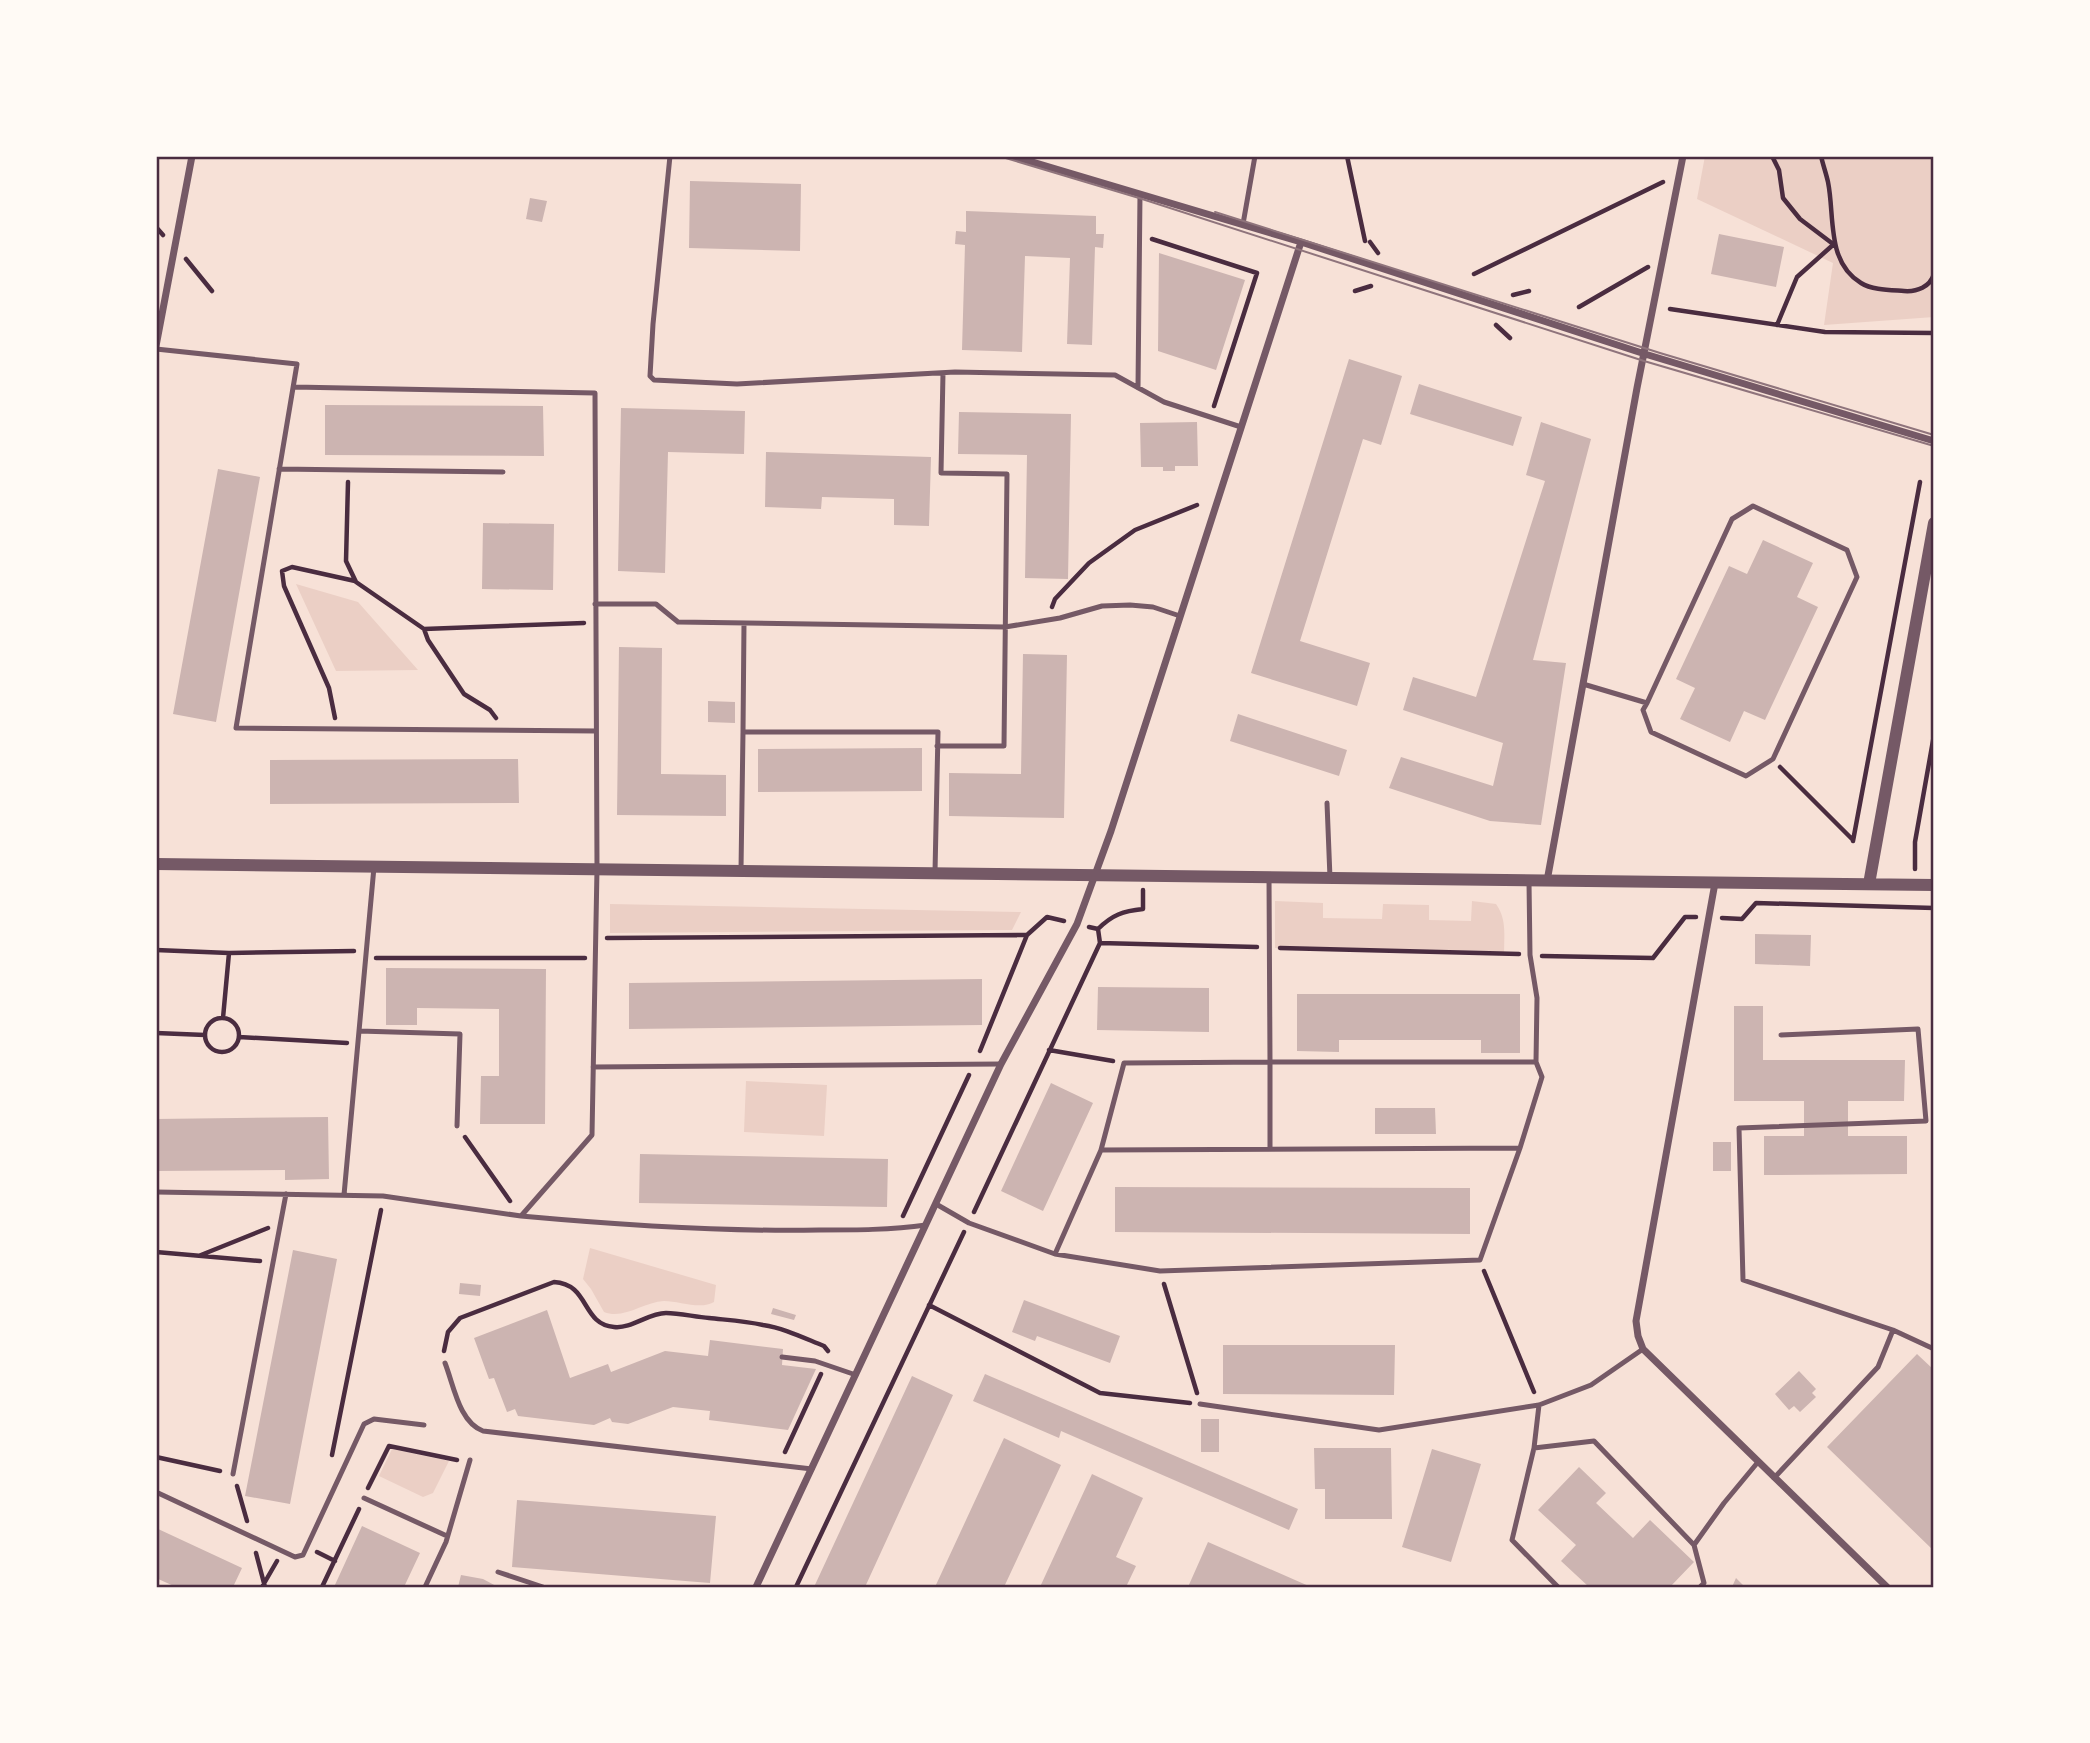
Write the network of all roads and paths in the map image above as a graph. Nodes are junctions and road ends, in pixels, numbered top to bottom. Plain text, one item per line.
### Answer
1 (192, 156) edge
2 (670, 156) edge
3 (1012, 156) edge
4 (1039, 156) edge
5 (1255, 156) edge
6 (1347, 156) edge
7 (1683, 156) edge
8 (1772, 156) edge
9 (1821, 156) edge
10 (1042, 165) junction
11 (1663, 181) dead end
12 (1140, 194) junction
13 (1243, 225) junction
14 (1139, 235) junction
15 (1365, 241) dead end
16 (1301, 242) junction
17 (1834, 244) junction
18 (1648, 267) dead end
19 (1474, 274) dead end
20 (1934, 274) edge
21 (1371, 286) dead end
22 (1355, 291) dead end
23 (1529, 291) dead end
24 (1506, 296) dead end
25 (1579, 307) dead end
26 (1670, 309) dead end
27 (1777, 325) junction
28 (1496, 326) dead end
29 (1934, 333) edge
30 (1510, 338) dead end
31 (156, 343) edge
32 (1645, 354) junction
33 (943, 373) junction
34 (294, 387) junction
35 (1138, 388) junction
36 (1210, 417) junction
37 (1241, 427) junction
38 (1934, 441) edge
39 (279, 469) junction
40 (348, 470) junction
41 (503, 472) dead end
42 (1920, 482) dead end
43 (1197, 505) dead end
44 (1934, 523) edge
45 (356, 582) junction
46 (596, 604) junction
47 (1180, 616) junction
48 (1046, 621) junction
49 (596, 622) junction
50 (744, 623) junction
51 (1005, 626) junction
52 (424, 629) junction
53 (1582, 684) junction
54 (1647, 703) junction
55 (337, 729) junction
56 (505, 730) junction
57 (596, 731) junction
58 (743, 732) junction
59 (1934, 735) edge
60 (937, 746) junction
61 (1773, 759) junction
62 (1327, 803) dead end
63 (156, 864) edge
64 (374, 867) junction
65 (597, 869) junction
66 (741, 873) junction
67 (935, 875) junction
68 (1094, 877) junction
69 (1143, 877) junction
70 (1269, 877) junction
71 (1330, 878) junction
72 (1547, 881) junction
73 (1530, 882) junction
74 (1715, 883) junction
75 (1869, 884) junction
76 (1914, 885) junction
77 (1934, 886) edge
78 (1914, 907) dead end
79 (1098, 929) dead end
80 (1027, 936) dead end
81 (1100, 943) dead end
82 (156, 950) edge
83 (229, 953) junction
84 (365, 954) junction
85 (596, 958) junction
86 (223, 1018) junction
87 (359, 1031) junction
88 (156, 1032) edge
89 (205, 1035) junction
90 (1781, 1035) dead end
91 (239, 1037) junction
92 (358, 1043) junction
93 (1049, 1050) junction
94 (1270, 1062) junction
95 (1536, 1062) junction
96 (1124, 1063) junction
97 (974, 1064) junction
98 (1001, 1064) junction
99 (593, 1067) junction
100 (457, 1126) joint
101 (1520, 1148) junction
102 (1270, 1149) junction
103 (1101, 1150) junction
104 (156, 1192) edge
105 (286, 1194) junction
106 (344, 1195) junction
107 (383, 1196) junction
108 (936, 1203) junction
109 (521, 1216) junction
110 (281, 1223) junction
111 (969, 1223) junction
112 (926, 1225) junction
113 (897, 1229) junction
114 (156, 1252) edge
115 (1055, 1254) junction
116 (200, 1255) junction
117 (1480, 1260) junction
118 (273, 1262) junction
119 (1160, 1271) junction
120 (929, 1305) junction
121 (1893, 1330) junction
122 (1643, 1349) junction
123 (1934, 1349) edge
124 (782, 1357) dead end
125 (445, 1363) joint
126 (825, 1364) junction
127 (856, 1375) junction
128 (1200, 1405) junction
129 (1539, 1405) junction
130 (424, 1425) dead end
131 (1534, 1448) junction
132 (156, 1457) edge
133 (470, 1460) dead end
134 (1758, 1462) junction
135 (331, 1464) dead end
136 (779, 1465) junction
137 (812, 1469) junction
138 (233, 1474) joint
139 (1774, 1478) junction
140 (156, 1492) edge
141 (364, 1498) dead end
142 (447, 1536) junction
143 (1694, 1545) junction
144 (283, 1551) junction
145 (498, 1572) dead end
146 (262, 1587) edge
147 (425, 1587) edge
148 (543, 1587) edge
149 (757, 1587) edge
150 (796, 1587) edge
151 (1558, 1587) edge
152 (1700, 1587) edge
153 (1887, 1587) edge

1 - 31 street
2 - 33 lane
3 - 10 street
4 - 10 lane
5 - 13 lane
6 - 15 path
7 - 32 street
8 - 17 path
9 - 17 path
10 - 12 street
11 - 19 path
12 - 13 street
12 - 14 lane
13 - 16 street
14 - 35 lane
14 - 36 path
16 - 32 street
16 - 37 street
17 - 20 path
17 - 27 path
18 - 25 path
21 - 22 path
23 - 24 path
26 - 27 path
27 - 29 path
28 - 30 path
31 - 34 lane
32 - 38 street
32 - 53 street
33 - 35 lane
33 - 51 lane
34 - 39 lane
34 - 46 lane
35 - 36 lane
36 - 37 lane
37 - 47 street
39 - 40 lane
39 - 55 lane
40 - 41 lane
40 - 45 path
42 - 61 path
43 - 48 path
44 - 75 street
45 - 52 path
45 - 55 path
46 - 49 lane
46 - 50 lane
47 - 48 lane
47 - 68 street
48 - 51 lane
49 - 52 path
49 - 57 lane
50 - 51 lane
50 - 58 lane
51 - 60 lane
52 - 56 path
53 - 54 lane
53 - 72 street
54 - 61 lane
54 - 61 lane
55 - 56 lane
56 - 57 lane
57 - 65 lane
58 - 60 lane
58 - 66 lane
59 - 76 path
60 - 67 lane
62 - 71 lane
63 - 64 street
64 - 65 street
64 - 84 lane
65 - 66 street
65 - 85 lane
66 - 67 street
67 - 68 street
68 - 69 street
68 - 98 street
69 - 70 street
69 - 79 path
70 - 71 street
70 - 94 lane
71 - 73 street
72 - 73 street
72 - 74 street
73 - 95 lane
74 - 75 street
74 - 122 street
75 - 76 street
76 - 77 street
76 - 78 path
80 - 97 path
81 - 93 path
82 - 83 path
83 - 84 path
83 - 86 path
84 - 85 path
84 - 87 lane
85 - 99 lane
86 - 89 path
86 - 91 path
87 - 92 lane
87 - 100 lane
88 - 89 path
89 - 91 path
90 - 121 lane
91 - 92 path
92 - 106 lane
93 - 96 path
93 - 111 path
94 - 95 lane
94 - 96 lane
94 - 102 lane
95 - 101 lane
96 - 103 lane
97 - 98 lane
97 - 99 lane
97 - 113 path
98 - 108 street
99 - 109 lane
100 - 109 path
101 - 102 lane
101 - 117 lane
102 - 103 lane
103 - 115 lane
104 - 105 lane
105 - 106 lane
105 - 110 lane
106 - 107 lane
107 - 109 lane
107 - 135 path
108 - 111 lane
108 - 112 street
109 - 113 lane
110 - 116 path
110 - 118 lane
111 - 115 lane
111 - 120 path
112 - 113 lane
112 - 127 street
114 - 116 path
115 - 119 lane
116 - 118 path
117 - 119 lane
117 - 129 path
118 - 138 lane
119 - 128 path
120 - 128 path
120 - 150 path
121 - 123 lane
121 - 139 lane
122 - 129 lane
122 - 134 street
124 - 126 lane
125 - 126 path
125 - 136 lane
126 - 127 lane
126 - 136 path
127 - 137 street
128 - 129 lane
129 - 131 lane
130 - 144 lane
131 - 143 lane
131 - 151 lane
132 - 138 path
133 - 142 lane
134 - 139 street
134 - 143 lane
136 - 137 lane
137 - 149 street
139 - 153 street
140 - 144 lane
141 - 142 lane
142 - 147 lane
143 - 152 lane
144 - 146 path
145 - 148 lane

